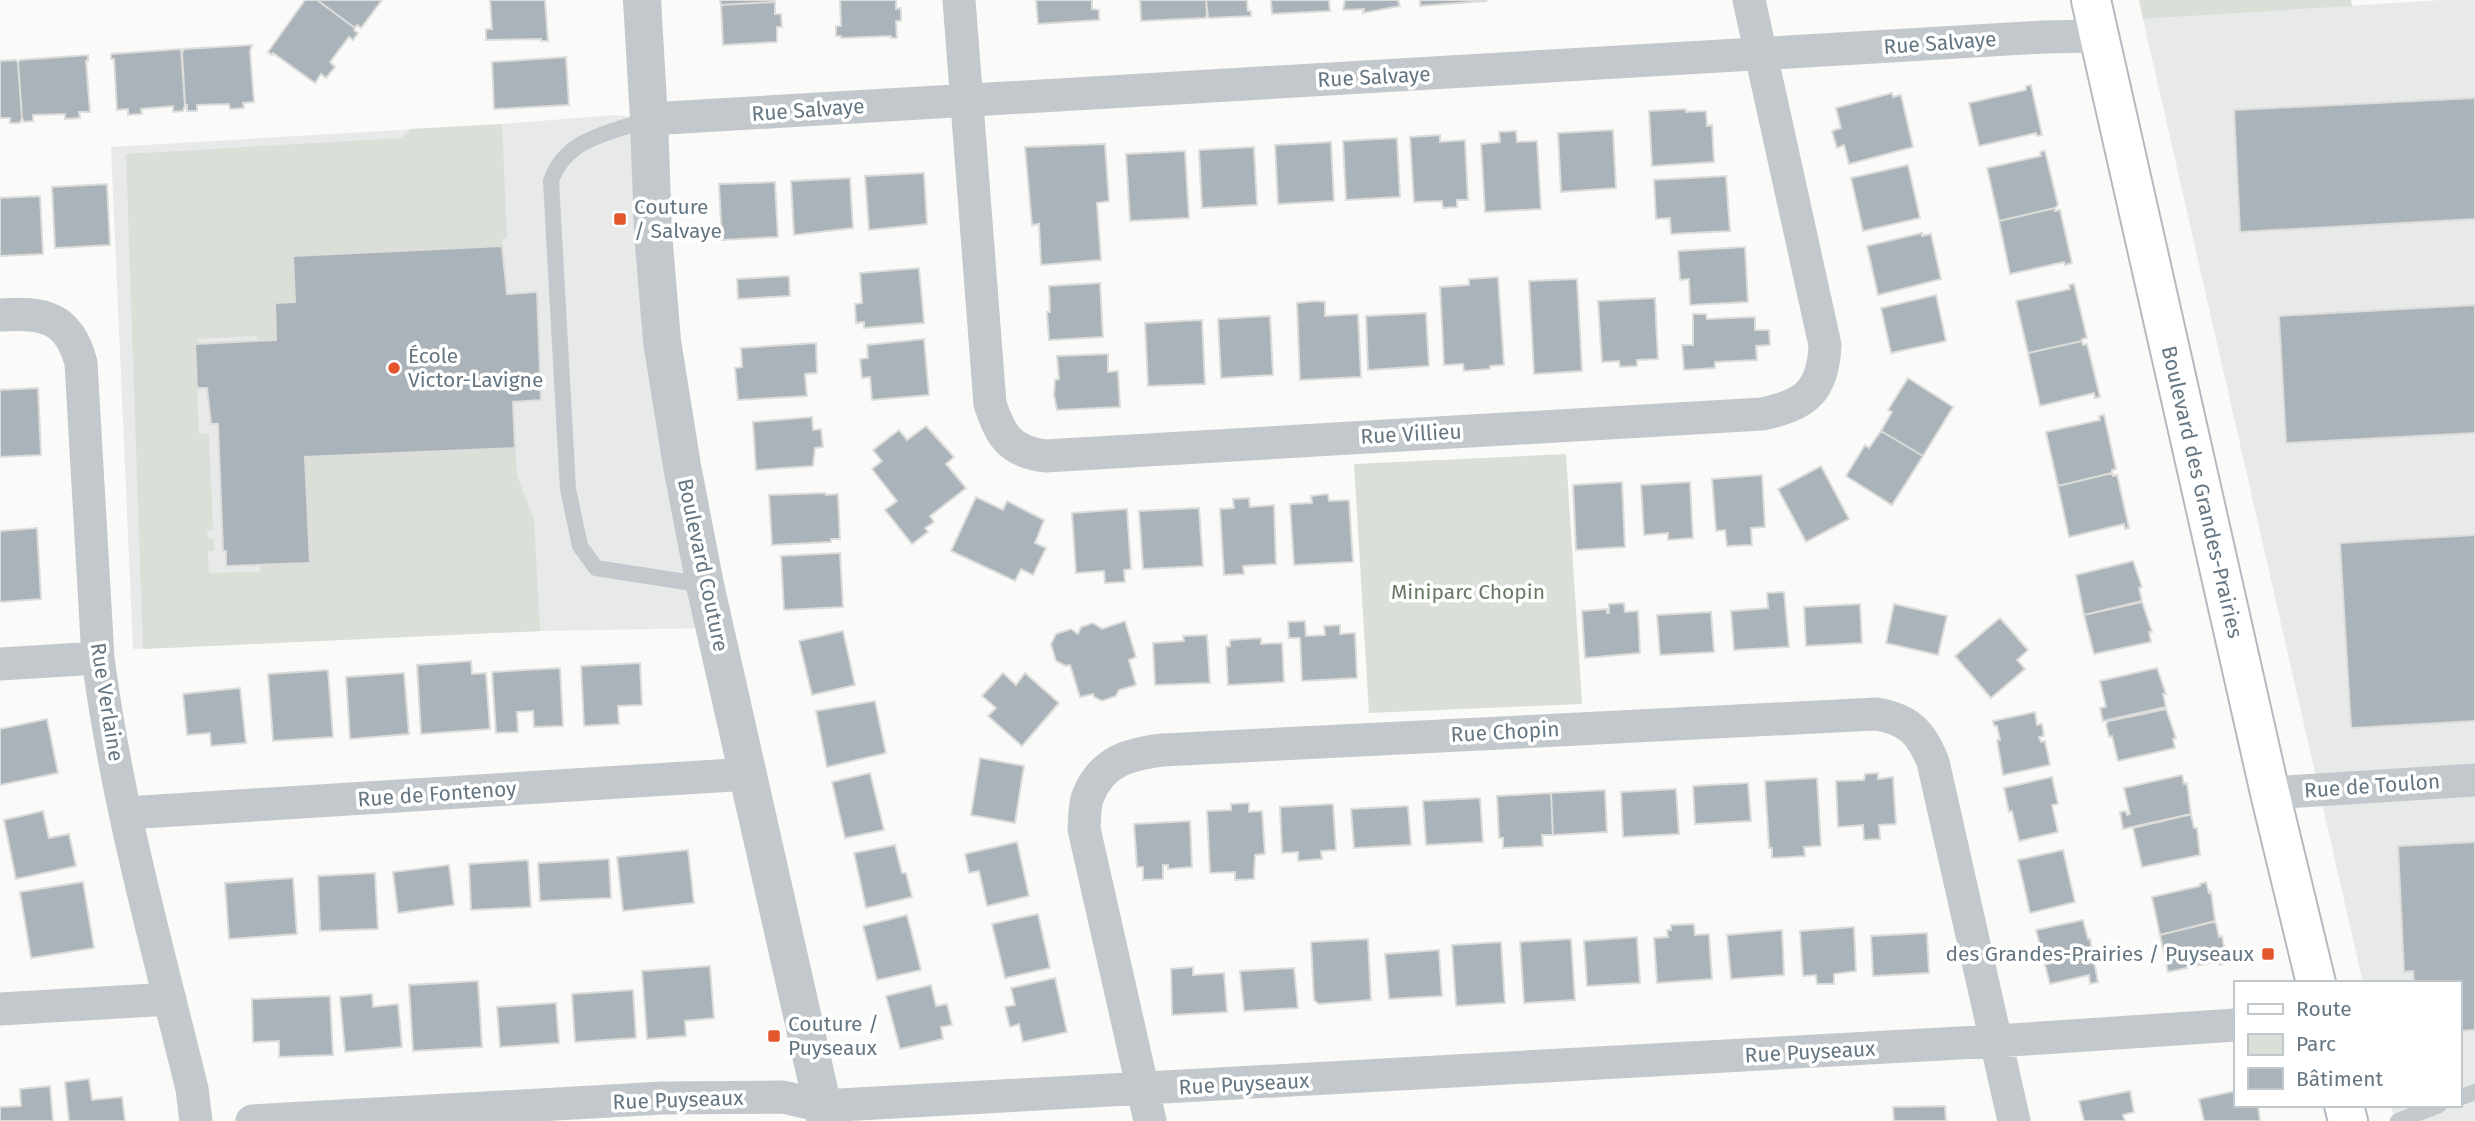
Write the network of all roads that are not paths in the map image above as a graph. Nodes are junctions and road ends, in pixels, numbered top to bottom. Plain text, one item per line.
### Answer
1 (642, 0) edge
2 (959, 0) edge
3 (1749, 0) edge
4 (2095, 18) edge
5 (1761, 54) junction
6 (966, 100) junction
7 (649, 119) junction
8 (9, 314) edge
9 (705, 585) junction
10 (98, 658) junction
11 (0, 664) edge
12 (749, 774) junction
13 (2475, 780) edge
14 (2270, 793) junction
15 (126, 813) junction
16 (2316, 981) edge
17 (170, 999) junction
18 (0, 1009) edge
19 (2234, 1025) edge
20 (1996, 1041) junction
21 (1147, 1105) edge
22 (2434, 1107) edge
23 (824, 1113) edge
24 (507, 1114) edge
25 (196, 1121) edge
26 (252, 1121) edge
27 (2014, 1121) edge
28 (2398, 1121) edge

1 - 7 street, Boulevard Couture
2 - 6 street, Rue Villieu
3 - 5 street, Rue Villieu
4 - 5 street, Rue Salvaye
4 - 14 main road, Boulevard des Grandes-Prairies
5 - 6 street, Rue Salvaye
5 - 6 street, Rue Villieu
6 - 7 street, Rue Salvaye
7 - 9 street, Boulevard Couture
7 - 9 lane
8 - 10 street, Rue Verlaine
9 - 12 street, Boulevard Couture
10 - 11 street
10 - 15 street, Rue Verlaine
12 - 15 street, Rue de Fontenoy
12 - 23 street, Boulevard Couture
13 - 14 street, Rue de Toulon
14 - 16 main road, Boulevard des Grandes-Prairies
15 - 17 street, Rue Verlaine
17 - 18 street
17 - 25 street, Rue Verlaine
19 - 20 street, Rue Puyseaux
20 - 21 street, Rue Puyseaux
20 - 21 street, Rue Chopin
20 - 27 street, Rue Chopin
21 - 23 street, Rue Puyseaux
22 - 28 lane
23 - 24 street, Rue Puyseaux
24 - 26 street, Rue Puyseaux

